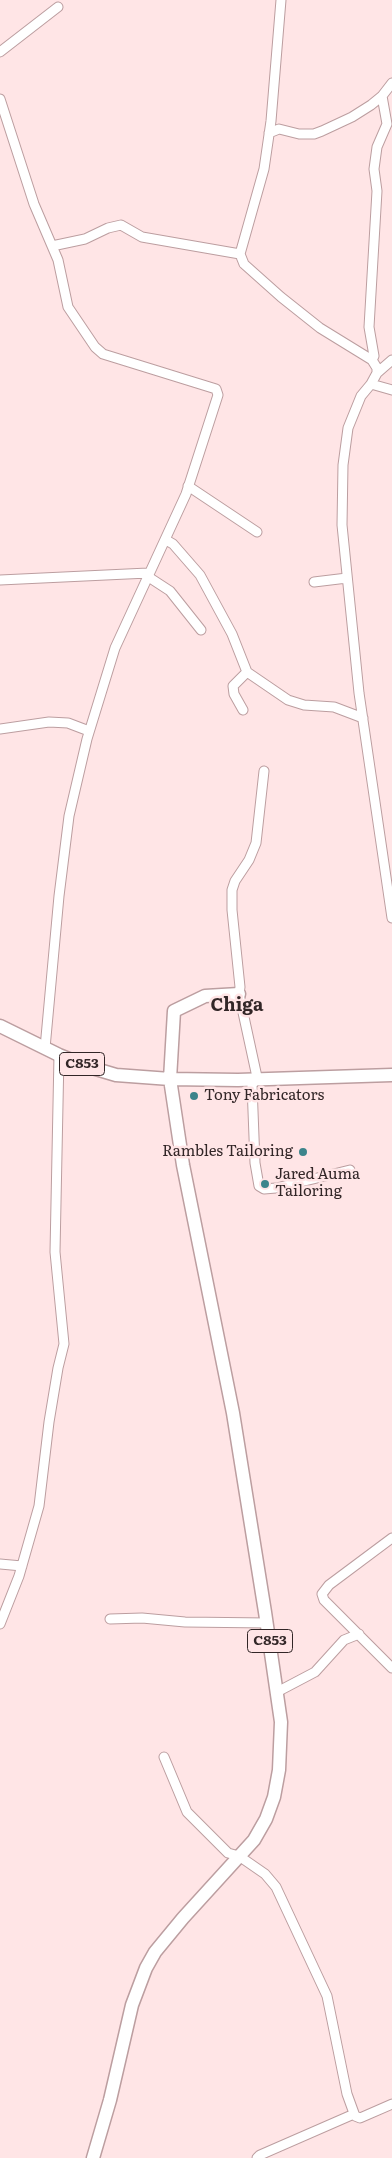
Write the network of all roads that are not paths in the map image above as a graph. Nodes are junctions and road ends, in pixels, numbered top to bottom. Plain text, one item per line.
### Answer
1 (281, 0) edge
2 (58, 7) dead end
3 (0, 52) edge
4 (392, 83) edge
5 (382, 96) junction
6 (0, 99) edge
7 (269, 134) junction
8 (52, 246) junction
9 (240, 254) junction
10 (372, 360) junction
11 (392, 360) edge
12 (377, 373) junction
13 (371, 384) junction
14 (392, 390) edge
15 (188, 486) junction
16 (257, 532) dead end
17 (166, 540) junction
18 (148, 575) junction
19 (347, 578) junction
20 (0, 580) edge
21 (314, 582) dead end
22 (201, 630) dead end
23 (247, 672) junction
24 (244, 710) dead end
25 (363, 718) junction
26 (0, 729) edge
27 (89, 731) junction
28 (264, 771) dead end
29 (392, 918) edge
30 (239, 994) junction
31 (0, 1026) edge
32 (45, 1048) junction
33 (58, 1055) junction
34 (392, 1075) edge
35 (170, 1079) junction
36 (256, 1079) junction
37 (350, 1170) dead end
38 (392, 1538) edge
39 (0, 1564) edge
40 (22, 1566) junction
41 (110, 1619) dead end
42 (267, 1623) junction
43 (0, 1624) edge
44 (359, 1634) junction
45 (392, 1668) edge
46 (277, 1692) junction
47 (164, 1758) dead end
48 (240, 1858) junction
49 (392, 2104) edge
50 (354, 2114) junction
51 (93, 2158) edge
52 (256, 2158) edge

1 - 7 street
2 - 3 street
4 - 5 street
5 - 7 street
5 - 10 street
6 - 8 street
7 - 9 street
8 - 9 street
8 - 15 street
9 - 10 street
10 - 12 street
11 - 12 street
12 - 13 street
13 - 14 street
13 - 19 street
15 - 16 street
15 - 17 street
17 - 18 street
17 - 23 street
18 - 20 street
18 - 22 street
18 - 27 street
19 - 21 street
19 - 25 street
23 - 24 street
23 - 25 street
25 - 29 street
26 - 27 street
27 - 32 street
28 - 30 street
30 - 35 main road
30 - 36 street
31 - 32 main road, C853
32 - 33 main road, C853
33 - 35 main road, C853
33 - 40 street
34 - 36 main road
35 - 36 main road
35 - 42 main road, C853
36 - 37 street
38 - 44 street
39 - 40 street
40 - 43 street
41 - 42 street
42 - 46 main road, C853
44 - 45 street
44 - 46 street
46 - 48 main road, C853
47 - 48 street
48 - 50 street
48 - 51 main road, C853
49 - 50 street
50 - 52 street

